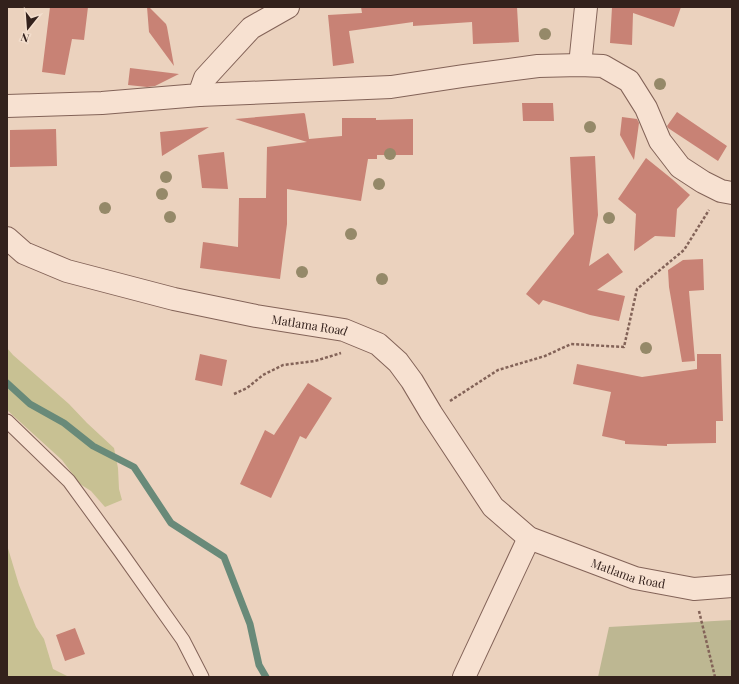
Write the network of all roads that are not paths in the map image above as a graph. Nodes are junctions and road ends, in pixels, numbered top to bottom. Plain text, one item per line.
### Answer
1 (288, 7) edge
2 (586, 7) edge
3 (580, 65) junction
4 (199, 95) junction
5 (7, 106) edge
6 (727, 192) edge
7 (7, 238) edge
8 (7, 421) edge
9 (529, 538) junction
10 (732, 586) edge
11 (202, 677) edge
12 (464, 677) edge

1 - 4 street
2 - 3 street
3 - 4 street
3 - 6 street
4 - 5 street
7 - 9 street, Matlama Road
8 - 11 lane
9 - 10 street, Matlama Road
9 - 12 street

